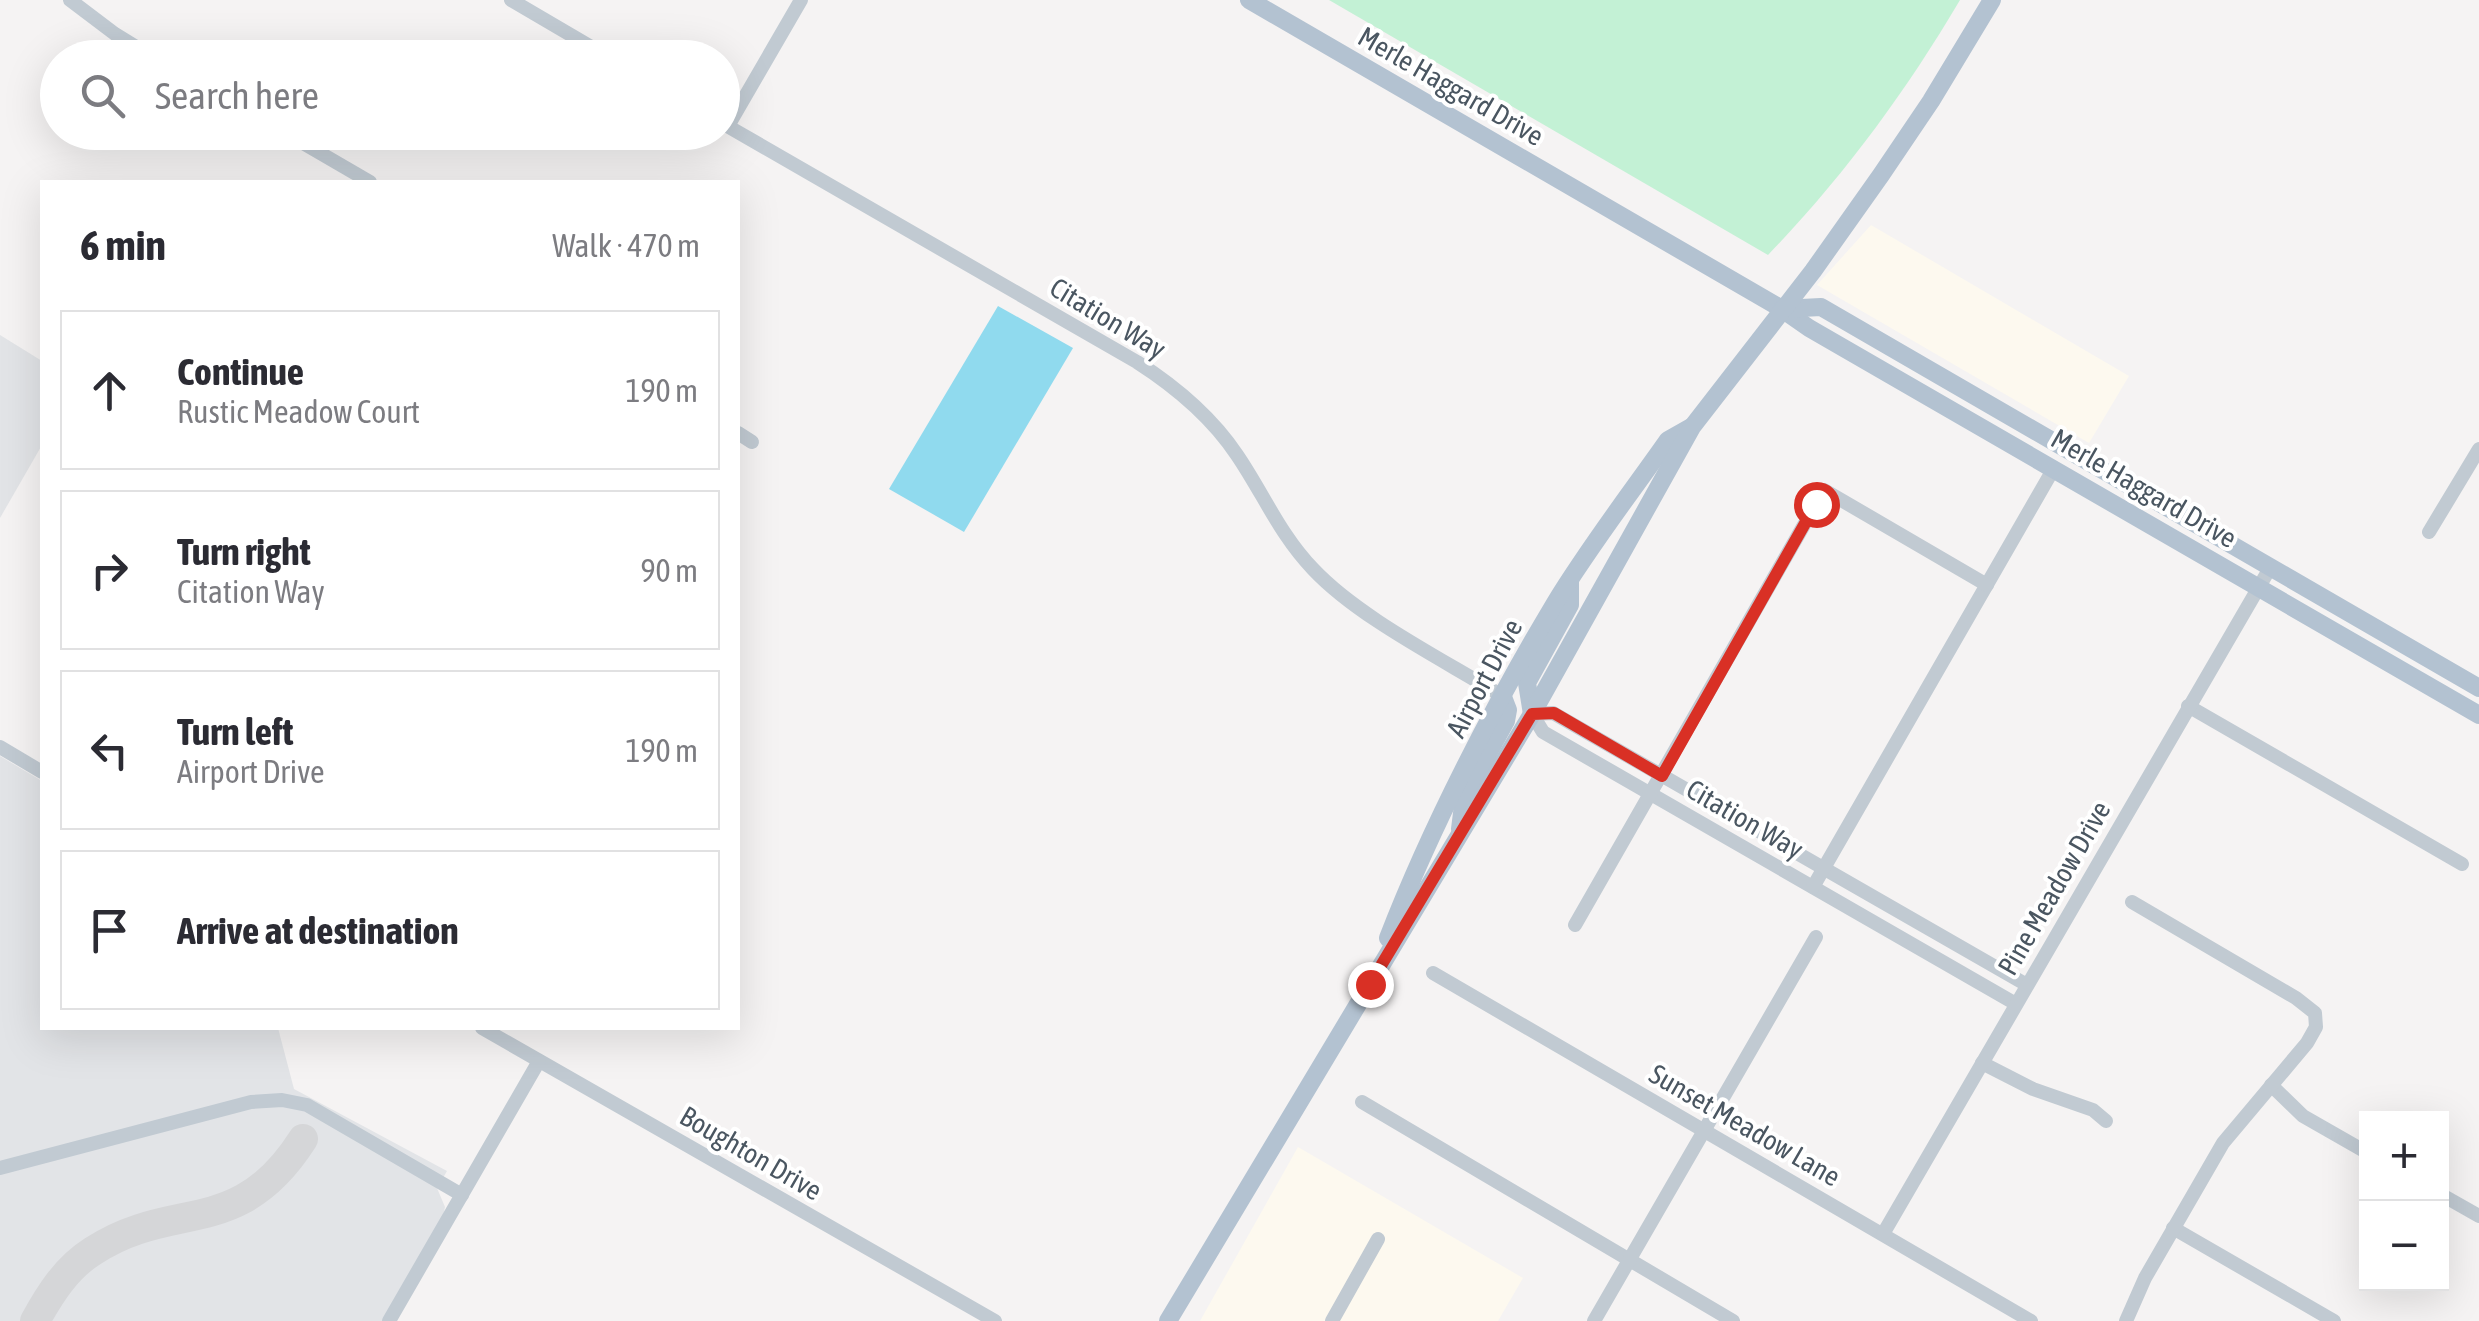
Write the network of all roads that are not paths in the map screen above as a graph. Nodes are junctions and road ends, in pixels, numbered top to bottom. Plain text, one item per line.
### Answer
1 (70, 0) edge
2 (510, 0) edge
3 (800, 0) edge
4 (1249, 0) edge
5 (1992, 0) edge
6 (125, 40) edge
7 (579, 40) edge
8 (740, 99) edge
9 (740, 133) edge
10 (315, 150) edge
11 (367, 180) edge
12 (1782, 309) junction
13 (1692, 427) junction
14 (740, 435) edge
15 (752, 442) dead end
16 (2477, 455) edge
17 (2054, 468) junction
18 (2430, 532) dead end
19 (2270, 568) junction
20 (1570, 582) junction
21 (1987, 585) junction
22 (2260, 586) junction
23 (2479, 688) edge
24 (1502, 696) junction
25 (2188, 706) junction
26 (1532, 714) junction
27 (2479, 714) edge
28 (0, 748) edge
29 (40, 771) edge
30 (1662, 776) junction
31 (1651, 794) junction
32 (1460, 835) junction
33 (2462, 864) dead end
34 (1824, 868) junction
35 (1813, 887) junction
36 (2132, 902) dead end
37 (1575, 925) dead end
38 (1816, 937) dead end
39 (1434, 973) dead end
40 (1370, 984) junction
41 (2027, 985) junction
42 (2016, 1004) junction
43 (486, 1030) edge
44 (540, 1061) junction
45 (1982, 1063) junction
46 (2271, 1085) junction
47 (1362, 1102) dead end
48 (2106, 1121) dead end
49 (1706, 1132) junction
50 (2359, 1148) edge
51 (0, 1168) edge
52 (462, 1195) junction
53 (2449, 1199) edge
54 (2479, 1216) edge
55 (2174, 1228) junction
56 (1883, 1234) junction
57 (1378, 1239) dead end
58 (1630, 1260) junction
59 (390, 1321) edge
60 (995, 1321) edge
61 (1168, 1321) edge
62 (1332, 1321) edge
63 (1594, 1321) edge
64 (1734, 1321) edge
65 (2031, 1321) edge
66 (2126, 1321) edge
67 (2334, 1321) edge

1 - 6 street
2 - 7 street
3 - 8 street
4 - 12 main road, Merle Haggard Drive
5 - 12 main road, Airport Drive
9 - 24 street, Citation Way
10 - 11 street
12 - 13 main road, Airport Drive
12 - 17 main road, Merle Haggard Drive
12 - 19 main road, Merle Haggard Drive
13 - 20 main road, Airport Drive
13 - 26 main road, Airport Drive
14 - 15 street
16 - 18 street
17 - 21 street
17 - 22 main road, Merle Haggard Drive
19 - 22 street, Pine Meadow Drive
19 - 23 main road, Merle Haggard Drive
20 - 24 main road, Airport Drive
20 - 26 main road
21 - 30 street
21 - 34 street
22 - 25 street, Pine Meadow Drive
22 - 27 main road, Merle Haggard Drive
24 - 32 main road
24 - 40 main road, Airport Drive
25 - 33 street
25 - 41 street, Pine Meadow Drive
26 - 30 street, Citation Way
26 - 31 street, Citation Way
26 - 32 main road, Airport Drive
28 - 29 street
30 - 31 street
30 - 34 street, Citation Way
31 - 35 street, Citation Way
31 - 37 street
32 - 40 main road, Airport Drive
34 - 35 street
34 - 41 street, Citation Way
35 - 42 street, Citation Way
36 - 46 street
38 - 49 street
39 - 49 street, Sunset Meadow Lane
40 - 61 main road, Airport Drive
41 - 42 street, Pine Meadow Drive
42 - 45 street, Pine Meadow Drive
43 - 44 street, Boughton Drive
44 - 52 street
44 - 60 street, Boughton Drive
45 - 48 street
45 - 56 street, Pine Meadow Drive
46 - 50 street
46 - 55 street
47 - 58 street
49 - 56 street, Sunset Meadow Lane
49 - 58 street
51 - 52 street
52 - 59 street
53 - 54 street
55 - 66 street
55 - 67 street
56 - 65 street, Sunset Meadow Lane
57 - 62 street
58 - 63 street
58 - 64 street

